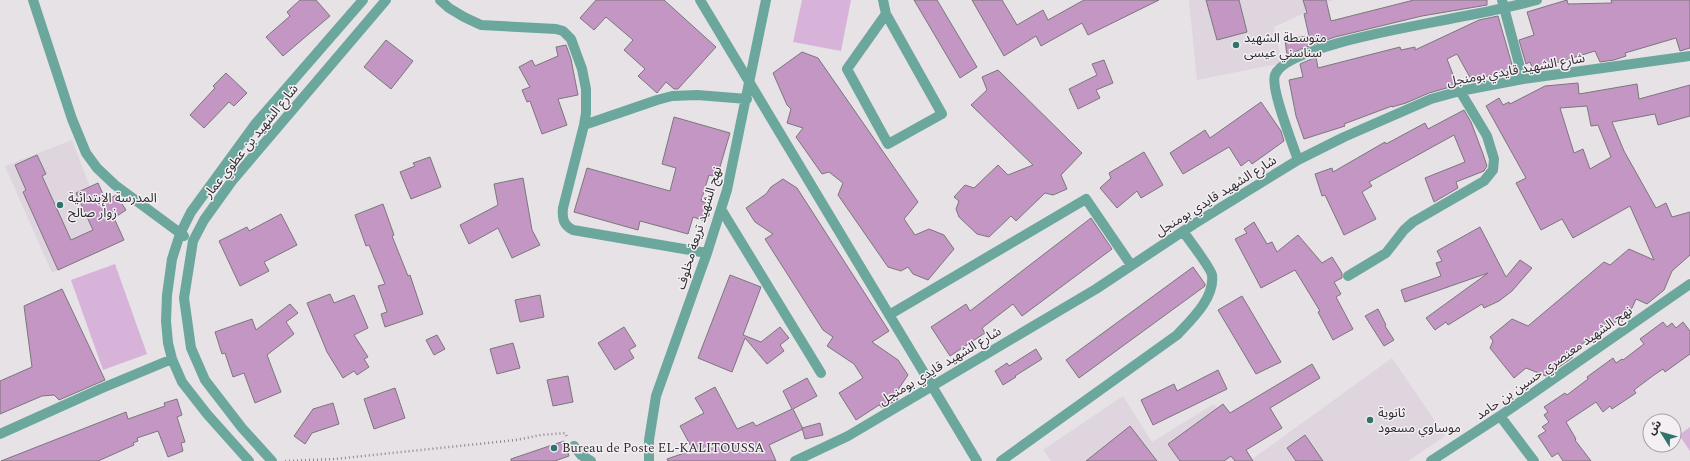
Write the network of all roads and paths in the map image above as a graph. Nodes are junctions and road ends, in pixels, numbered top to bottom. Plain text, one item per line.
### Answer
1 (33, 0) edge
2 (363, 0) edge
3 (386, 0) edge
4 (440, 0) edge
5 (700, 0) edge
6 (766, 0) edge
7 (883, 0) edge
8 (1538, 0) edge
9 (1503, 4) edge
10 (886, 14) junction
11 (1690, 56) edge
12 (1523, 79) junction
13 (750, 83) junction
14 (1460, 91) junction
15 (747, 99) junction
16 (584, 125) junction
17 (1298, 160) junction
18 (721, 209) junction
19 (1183, 231) junction
20 (180, 234) junction
21 (193, 241) junction
22 (707, 253) junction
23 (1131, 265) junction
24 (1348, 276) dead end
25 (1690, 284) edge
26 (889, 315) junction
27 (172, 359) junction
28 (820, 373) dead end
29 (932, 386) junction
30 (1500, 416) junction
31 (0, 434) edge
32 (574, 446) joint
33 (249, 461) edge
34 (272, 461) edge
35 (285, 461) edge
36 (592, 461) edge
37 (649, 461) edge
38 (795, 461) edge
39 (977, 461) edge
40 (1001, 461) edge
41 (1431, 461) edge
42 (1534, 461) edge

1 - 20 street
2 - 20 street, شارع الشهيد بن عطوي عمار
3 - 21 street, شارع الشهيد بن عطوي عمار
4 - 16 street
5 - 13 street
6 - 13 street, نهج الشهيد تريعة مخلوف
7 - 10 street
8 - 9 street
9 - 12 street
9 - 17 street
10 - 10 street
11 - 12 street, شارع الشهيد قايدي بومنجل
12 - 14 street, شارع الشهيد قايدي بومنجل
13 - 15 street, نهج الشهيد تريعة مخلوف
13 - 26 street
14 - 17 street, شارع الشهيد قايدي بومنجل
14 - 24 street
15 - 16 street
15 - 18 street, نهج الشهيد تريعة مخلوف
16 - 22 street
17 - 19 street, شارع الشهيد قايدي بومنجل
18 - 22 street, نهج الشهيد تريعة مخلوف
18 - 28 street
19 - 23 street, شارع الشهيد قايدي بومنجل
19 - 40 street
20 - 21 street
20 - 27 street, شارع الشهيد بن عطوي عمار
21 - 34 street, شارع الشهيد بن عطوي عمار
22 - 37 street, نهج الشهيد تريعة مخلوف
23 - 26 street
23 - 29 street, شارع الشهيد قايدي بومنجل
25 - 30 street, نهج الشهيد معنصري حسين بن حامد
26 - 29 street
27 - 31 street
27 - 33 street, شارع الشهيد بن عطوي عمار
29 - 38 street, شارع الشهيد قايدي بومنجل
29 - 39 street
30 - 41 street, نهج الشهيد معنصري حسين بن حامد
30 - 42 street
32 - 35 path
32 - 36 street

